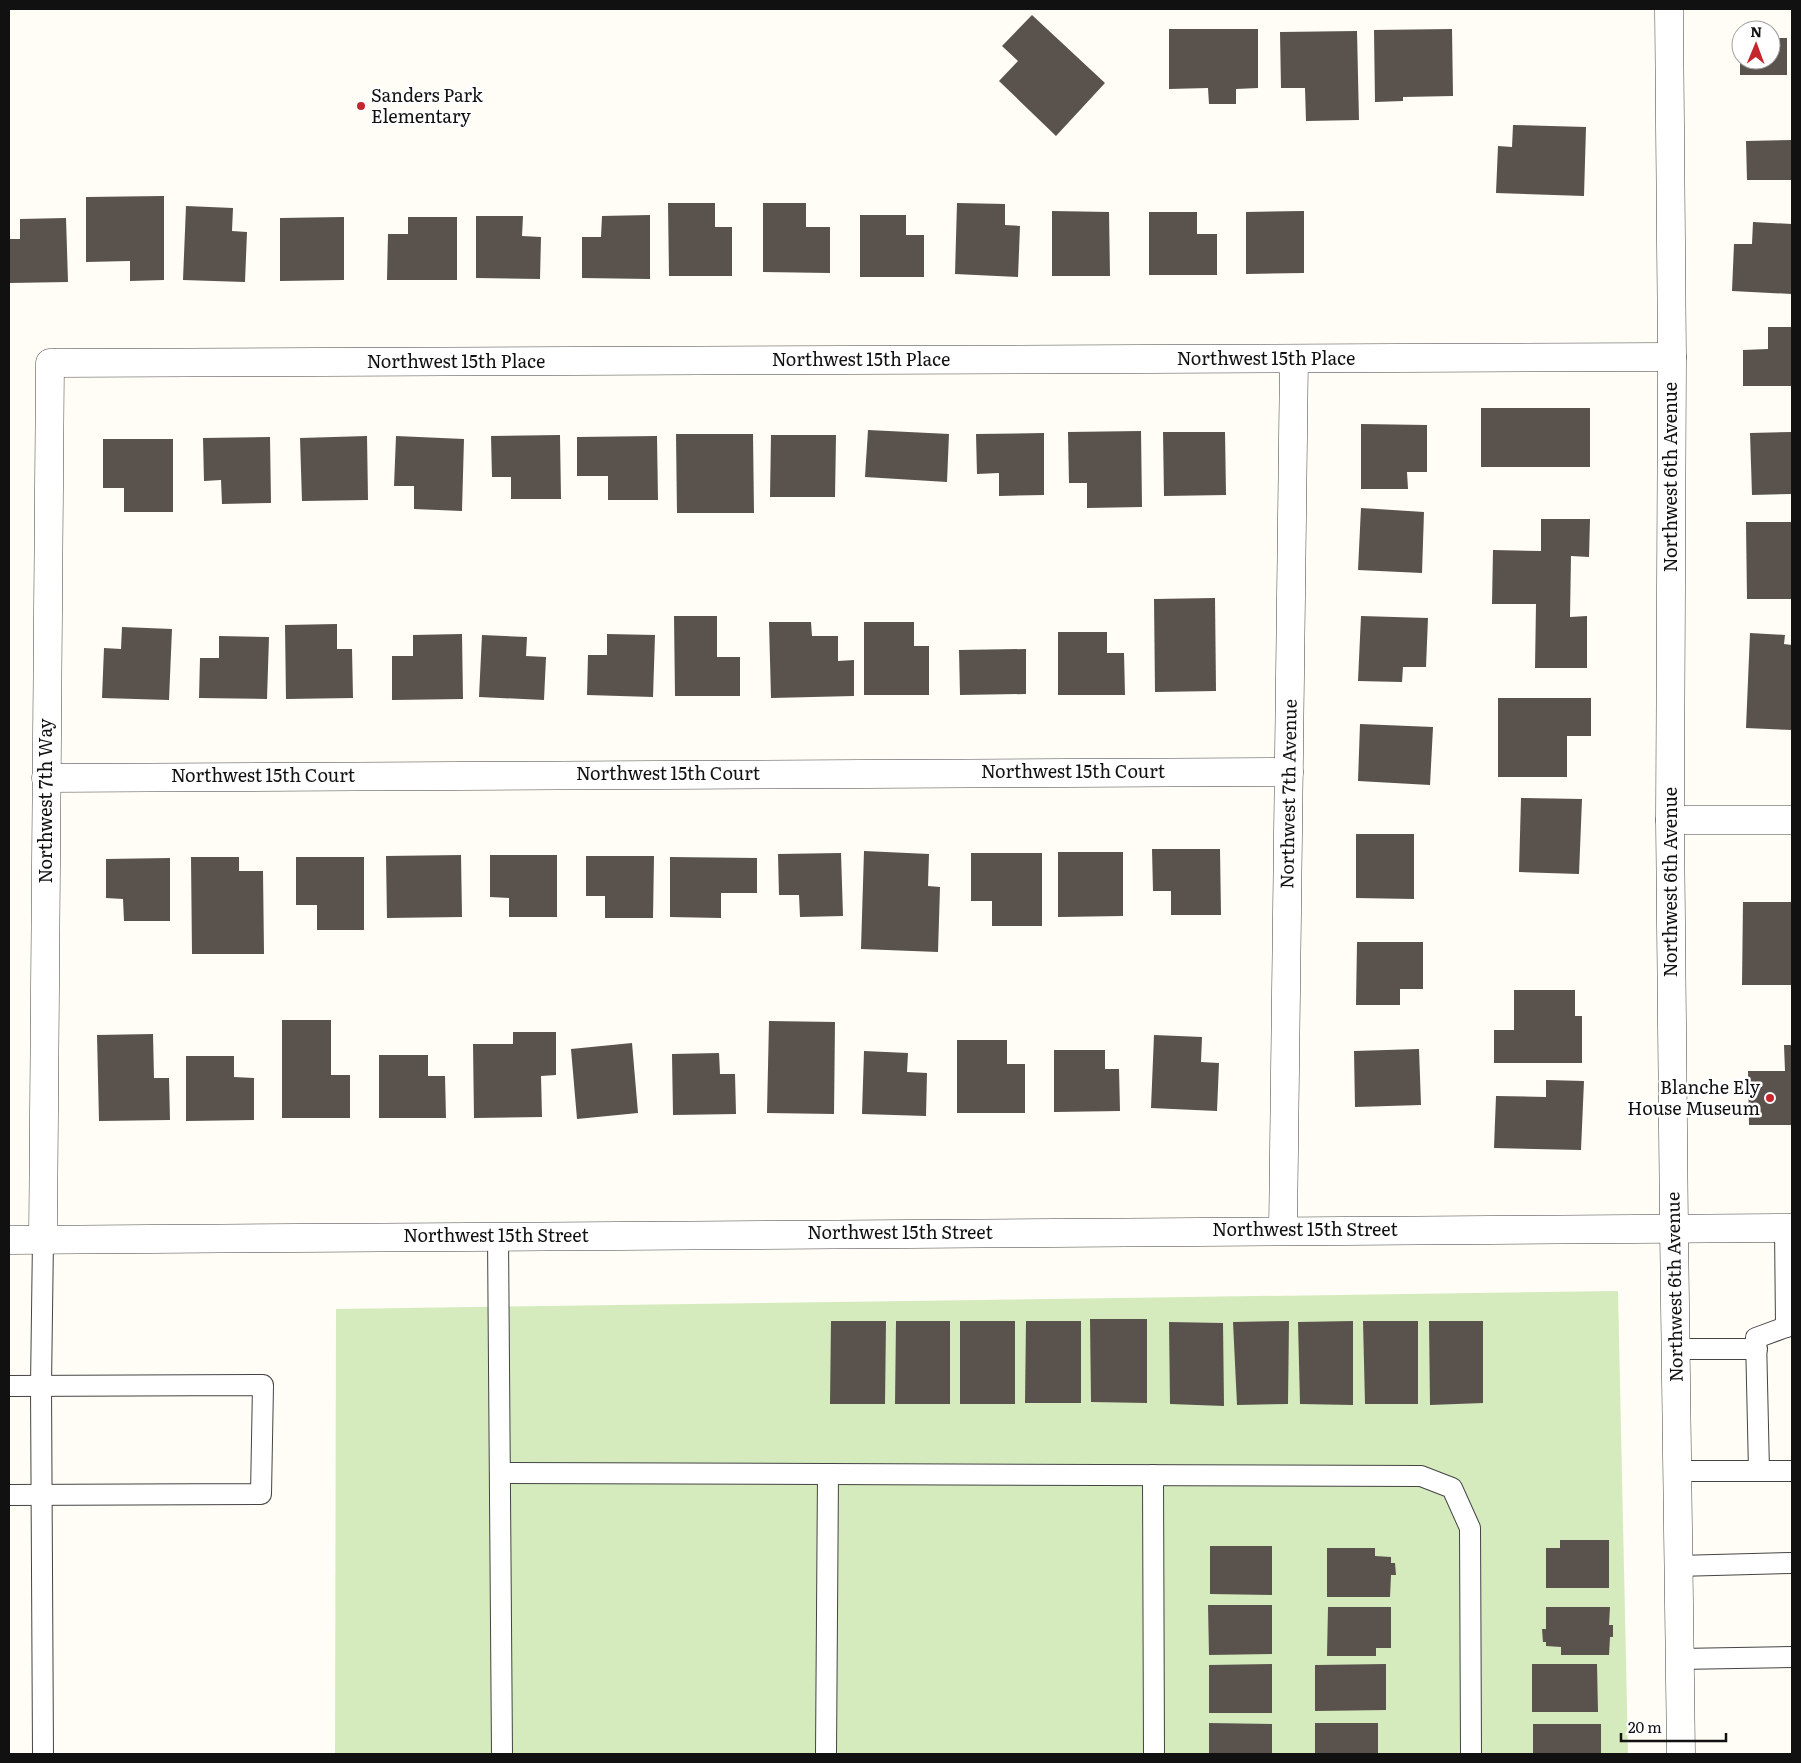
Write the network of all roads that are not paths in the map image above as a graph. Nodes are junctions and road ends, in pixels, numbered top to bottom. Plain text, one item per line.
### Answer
1 (1669, 9) edge
2 (1672, 357) junction
3 (1294, 359) junction
4 (50, 363) joint
5 (1289, 772) junction
6 (46, 778) junction
7 (1670, 820) junction
8 (1792, 820) edge
9 (1789, 1228) edge
10 (1674, 1229) junction
11 (1284, 1230) junction
12 (498, 1236) junction
13 (43, 1239) junction
14 (9, 1240) edge
15 (1789, 1326) edge
16 (1675, 1349) junction
17 (1757, 1349) junction
18 (9, 1386) edge
19 (41, 1386) junction
20 (1759, 1471) junction
21 (1792, 1471) edge
22 (1676, 1472) junction
23 (500, 1473) junction
24 (828, 1474) junction
25 (1153, 1475) junction
26 (9, 1495) edge
27 (41, 1495) junction
28 (1792, 1563) edge
29 (1677, 1566) junction
30 (1792, 1657) edge
31 (1679, 1659) junction
32 (43, 1754) edge
33 (502, 1754) edge
34 (826, 1754) edge
35 (1154, 1754) edge
36 (1471, 1754) edge
37 (1681, 1754) edge

1 - 2 street, Northwest 6th Avenue
2 - 3 street, Northwest 15th Place
2 - 7 street, Northwest 6th Avenue
3 - 4 street, Northwest 15th Place
3 - 5 street, Northwest 7th Avenue
4 - 6 street, Northwest 7th Way
5 - 6 street, Northwest 15th Court
5 - 11 street, Northwest 7th Avenue
6 - 13 street, Northwest 7th Way
7 - 8 street
7 - 10 street, Northwest 6th Avenue
9 - 10 street, Northwest 15th Street
9 - 15 lane
10 - 11 street, Northwest 15th Street
10 - 16 street, Northwest 6th Avenue
11 - 12 street, Northwest 15th Street
12 - 13 street, Northwest 15th Street
12 - 23 lane
13 - 14 street, Northwest 15th Street
13 - 19 lane
15 - 17 lane
16 - 17 lane
16 - 22 street, Northwest 6th Avenue
17 - 20 lane
18 - 19 lane
19 - 27 lane
19 - 27 lane
20 - 21 lane
20 - 22 lane
22 - 29 street, Northwest 6th Avenue
23 - 24 lane
23 - 33 lane
24 - 25 lane
24 - 34 lane
25 - 35 lane
25 - 36 lane
26 - 27 lane
27 - 32 lane
28 - 29 lane
29 - 31 street, Northwest 6th Avenue
30 - 31 lane
31 - 37 street, Northwest 6th Avenue

